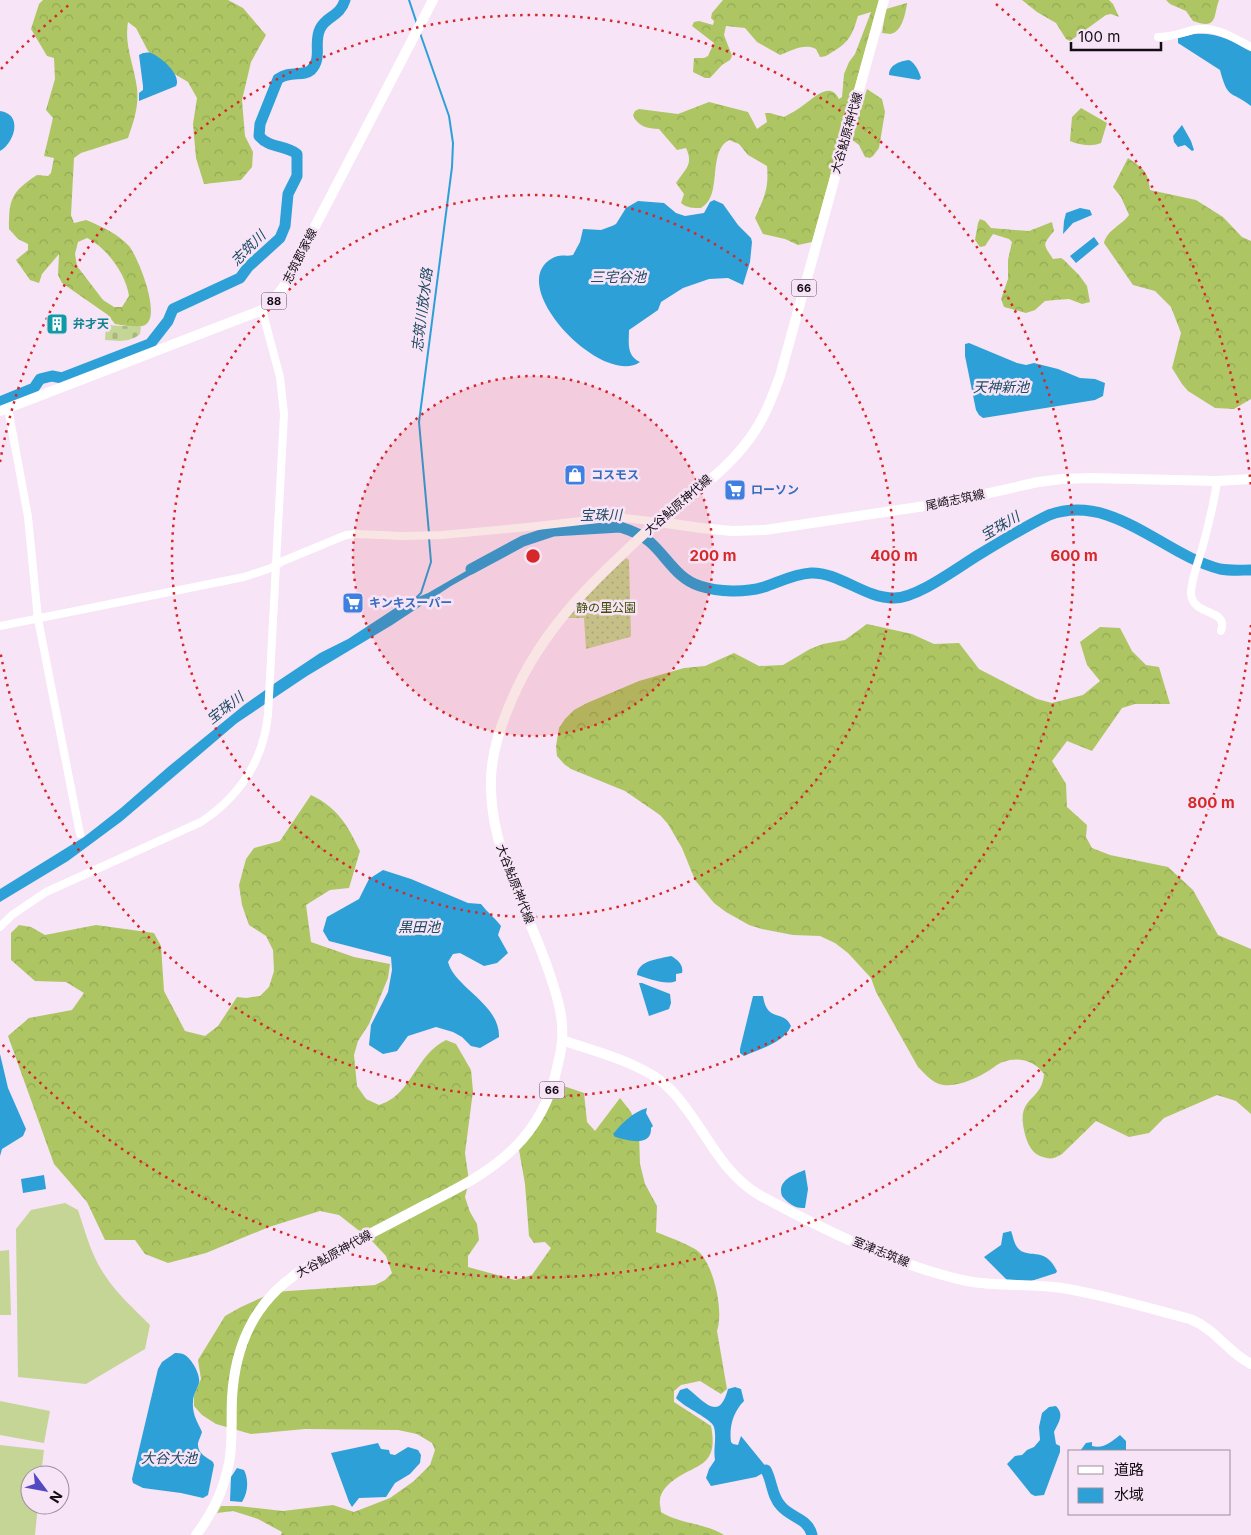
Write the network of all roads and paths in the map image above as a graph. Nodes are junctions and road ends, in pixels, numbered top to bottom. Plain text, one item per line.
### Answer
1 (433, 0) edge
2 (884, 0) edge
3 (1158, 37) dead end
4 (1251, 47) edge
5 (262, 310) junction
6 (4, 410) edge
7 (1251, 479) edge
8 (1217, 481) junction
9 (659, 522) junction
10 (276, 566) junction
11 (38, 619) junction
12 (0, 626) edge
13 (1221, 631) dead end
14 (80, 834) dead end
15 (0, 927) edge
16 (562, 1040) junction
17 (1251, 1364) edge
18 (196, 1535) edge

1 - 5 main road, 志筑郡家線 / 88
2 - 9 main road, 大谷鮎原神代線 / 66
3 - 4 street
5 - 6 main road, 志筑郡家線 / 88
5 - 10 street
6 - 11 street
7 - 8 main road, 尾崎志筑線
8 - 9 main road, 尾崎志筑線
8 - 13 street
9 - 10 street
9 - 16 main road, 大谷鮎原神代線 / 66
10 - 11 street
10 - 15 street
11 - 12 street
11 - 14 street
16 - 17 main road, 室津志筑線
16 - 18 main road, 大谷鮎原神代線 / 66

